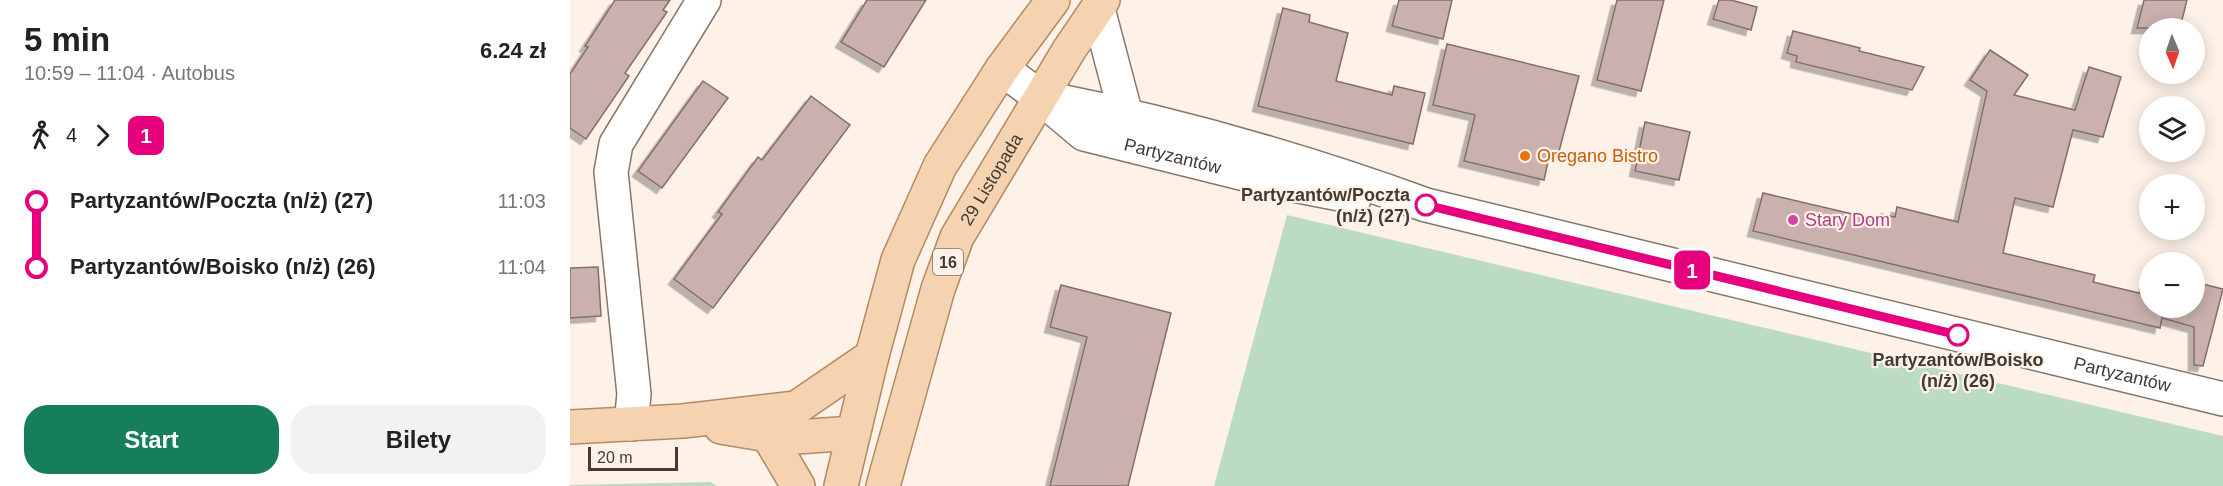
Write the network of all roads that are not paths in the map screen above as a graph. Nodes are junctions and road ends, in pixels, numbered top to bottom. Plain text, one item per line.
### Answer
1 (704, 0) edge
2 (1053, 0) edge
3 (1100, 4) edge
4 (1002, 69) junction
5 (1040, 97) junction
6 (1126, 115) junction
7 (1426, 205) junction
8 (872, 356) junction
9 (2223, 399) edge
10 (796, 408) junction
11 (683, 421) junction
12 (631, 423) junction
13 (570, 427) edge
14 (853, 433) junction
15 (768, 435) junction
16 (894, 443) junction
17 (798, 486) edge
18 (841, 486) edge
19 (883, 486) edge

1 - 12 street
2 - 4 main road
3 - 5 main road, 29 Listopada / 16
3 - 6 street, Partyzantów
4 - 5 street, Partyzantów
4 - 8 main road
5 - 6 street, Partyzantów
5 - 7 street, Partyzantów
5 - 16 main road, 29 Listopada / 16
6 - 7 street, Partyzantów
7 - 9 street, Partyzantów
8 - 10 main road
8 - 14 main road
10 - 11 main road
10 - 14 main road
11 - 12 main road
11 - 15 main road
12 - 13 main road
14 - 15 main road
14 - 16 main road
14 - 18 main road
15 - 17 main road
16 - 19 main road, 29 Listopada

